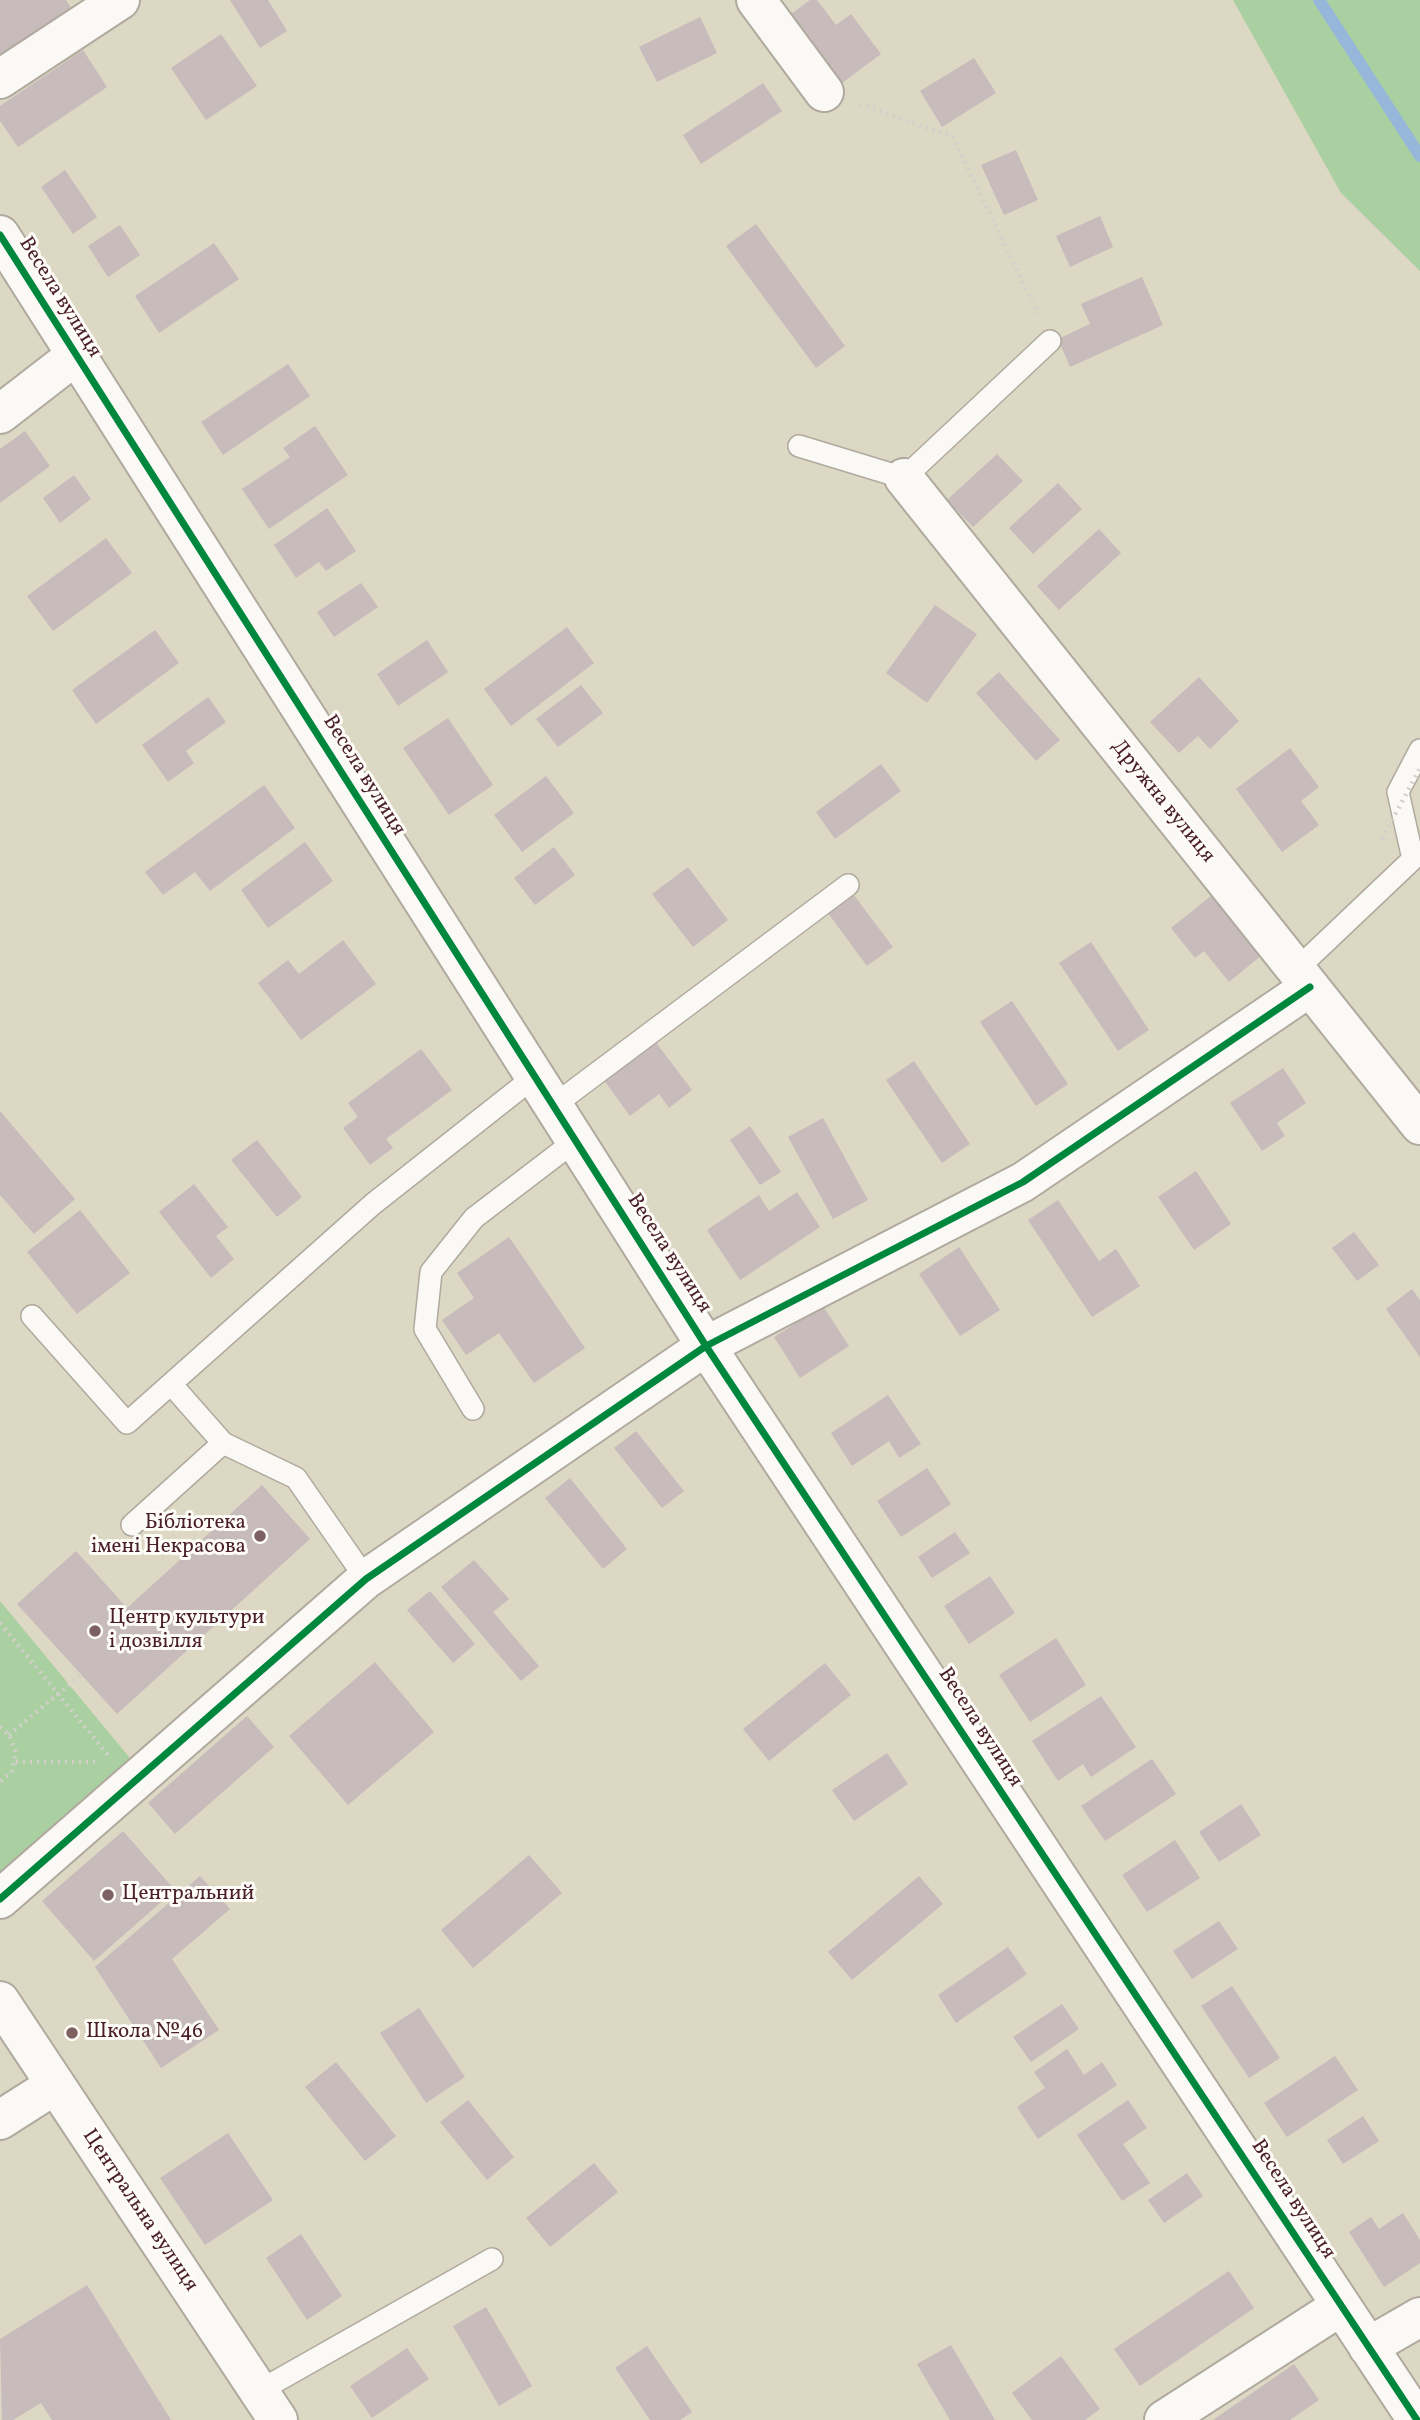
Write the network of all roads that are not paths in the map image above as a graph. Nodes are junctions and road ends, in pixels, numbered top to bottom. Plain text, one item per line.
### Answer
1 (120, 0) edge
2 (755, 0) edge
3 (0, 79) edge
4 (824, 92) road end
5 (0, 235) edge
6 (1050, 341) road end
7 (75, 356) junction
8 (0, 414) edge
9 (799, 446) dead end
10 (904, 478) junction
11 (1420, 750) edge
12 (848, 885) dead end
13 (1303, 979) junction
14 (543, 1092) junction
15 (1420, 1125) edge
16 (575, 1141) junction
17 (32, 1316) dead end
18 (706, 1346) junction
19 (171, 1384) junction
20 (473, 1409) dead end
21 (223, 1443) junction
22 (132, 1525) dead end
23 (366, 1579) junction
24 (0, 1899) edge
25 (0, 2001) edge
26 (55, 2085) junction
27 (0, 2120) edge
28 (492, 2259) dead end
29 (1341, 2306) junction
30 (1420, 2317) edge
31 (1368, 2347) junction
32 (268, 2406) edge
33 (1164, 2420) edge
34 (1417, 2420) edge

1 - 3 street
2 - 4 street
5 - 7 street, Весела вулиця
6 - 10 lane
7 - 8 street
7 - 14 street, Весела вулиця
9 - 10 lane
10 - 13 street, Дружна вулиця
11 - 13 lane
12 - 14 lane
13 - 15 street, Дружна вулиця
13 - 18 street
14 - 16 street, Весела вулиця
14 - 19 lane
16 - 18 street, Весела вулиця
16 - 20 lane
17 - 19 lane
18 - 23 street
18 - 29 street, Весела вулиця
19 - 21 lane
21 - 22 lane
21 - 23 lane
23 - 24 street
25 - 26 street, Центральна вулиця
26 - 27 street
26 - 32 street, Центральна вулиця
28 - 32 lane
29 - 31 street, Весела вулиця
29 - 33 street
30 - 31 street
31 - 34 street, Весела вулиця

